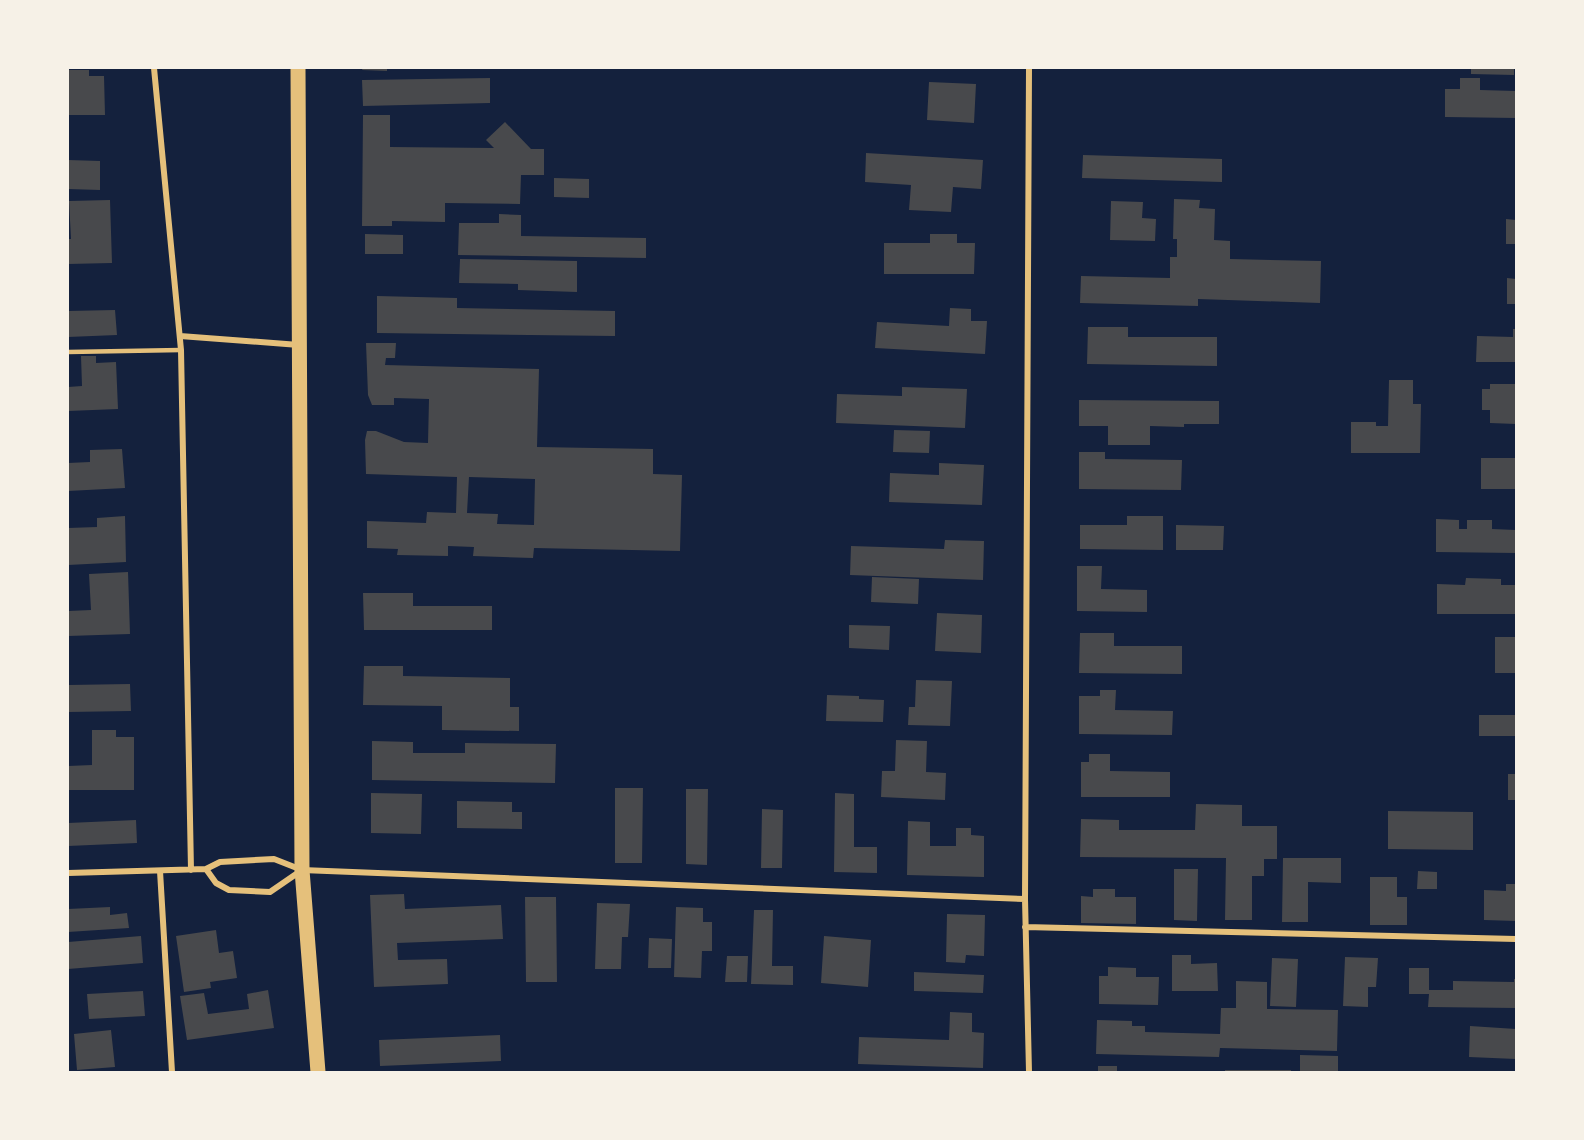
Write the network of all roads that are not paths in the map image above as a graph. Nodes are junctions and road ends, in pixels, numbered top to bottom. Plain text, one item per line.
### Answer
1 (154, 68) edge
2 (298, 68) edge
3 (1029, 68) edge
4 (180, 336) junction
5 (299, 345) junction
6 (181, 350) junction
7 (68, 352) edge
8 (206, 869) junction
9 (191, 870) junction
10 (302, 870) junction
11 (160, 871) junction
12 (68, 873) edge
13 (1025, 899) junction
14 (1025, 927) junction
15 (1516, 939) edge
16 (172, 1072) edge
17 (318, 1072) edge
18 (1029, 1072) edge

1 - 4 street
2 - 5 main road
3 - 13 street
4 - 5 street
4 - 6 street
5 - 10 main road
6 - 7 lane
6 - 9 street
8 - 9 street
8 - 10 street
8 - 10 street
9 - 11 street
10 - 13 street
10 - 17 main road
11 - 12 street
11 - 16 street
13 - 14 street
14 - 15 street
14 - 18 street

